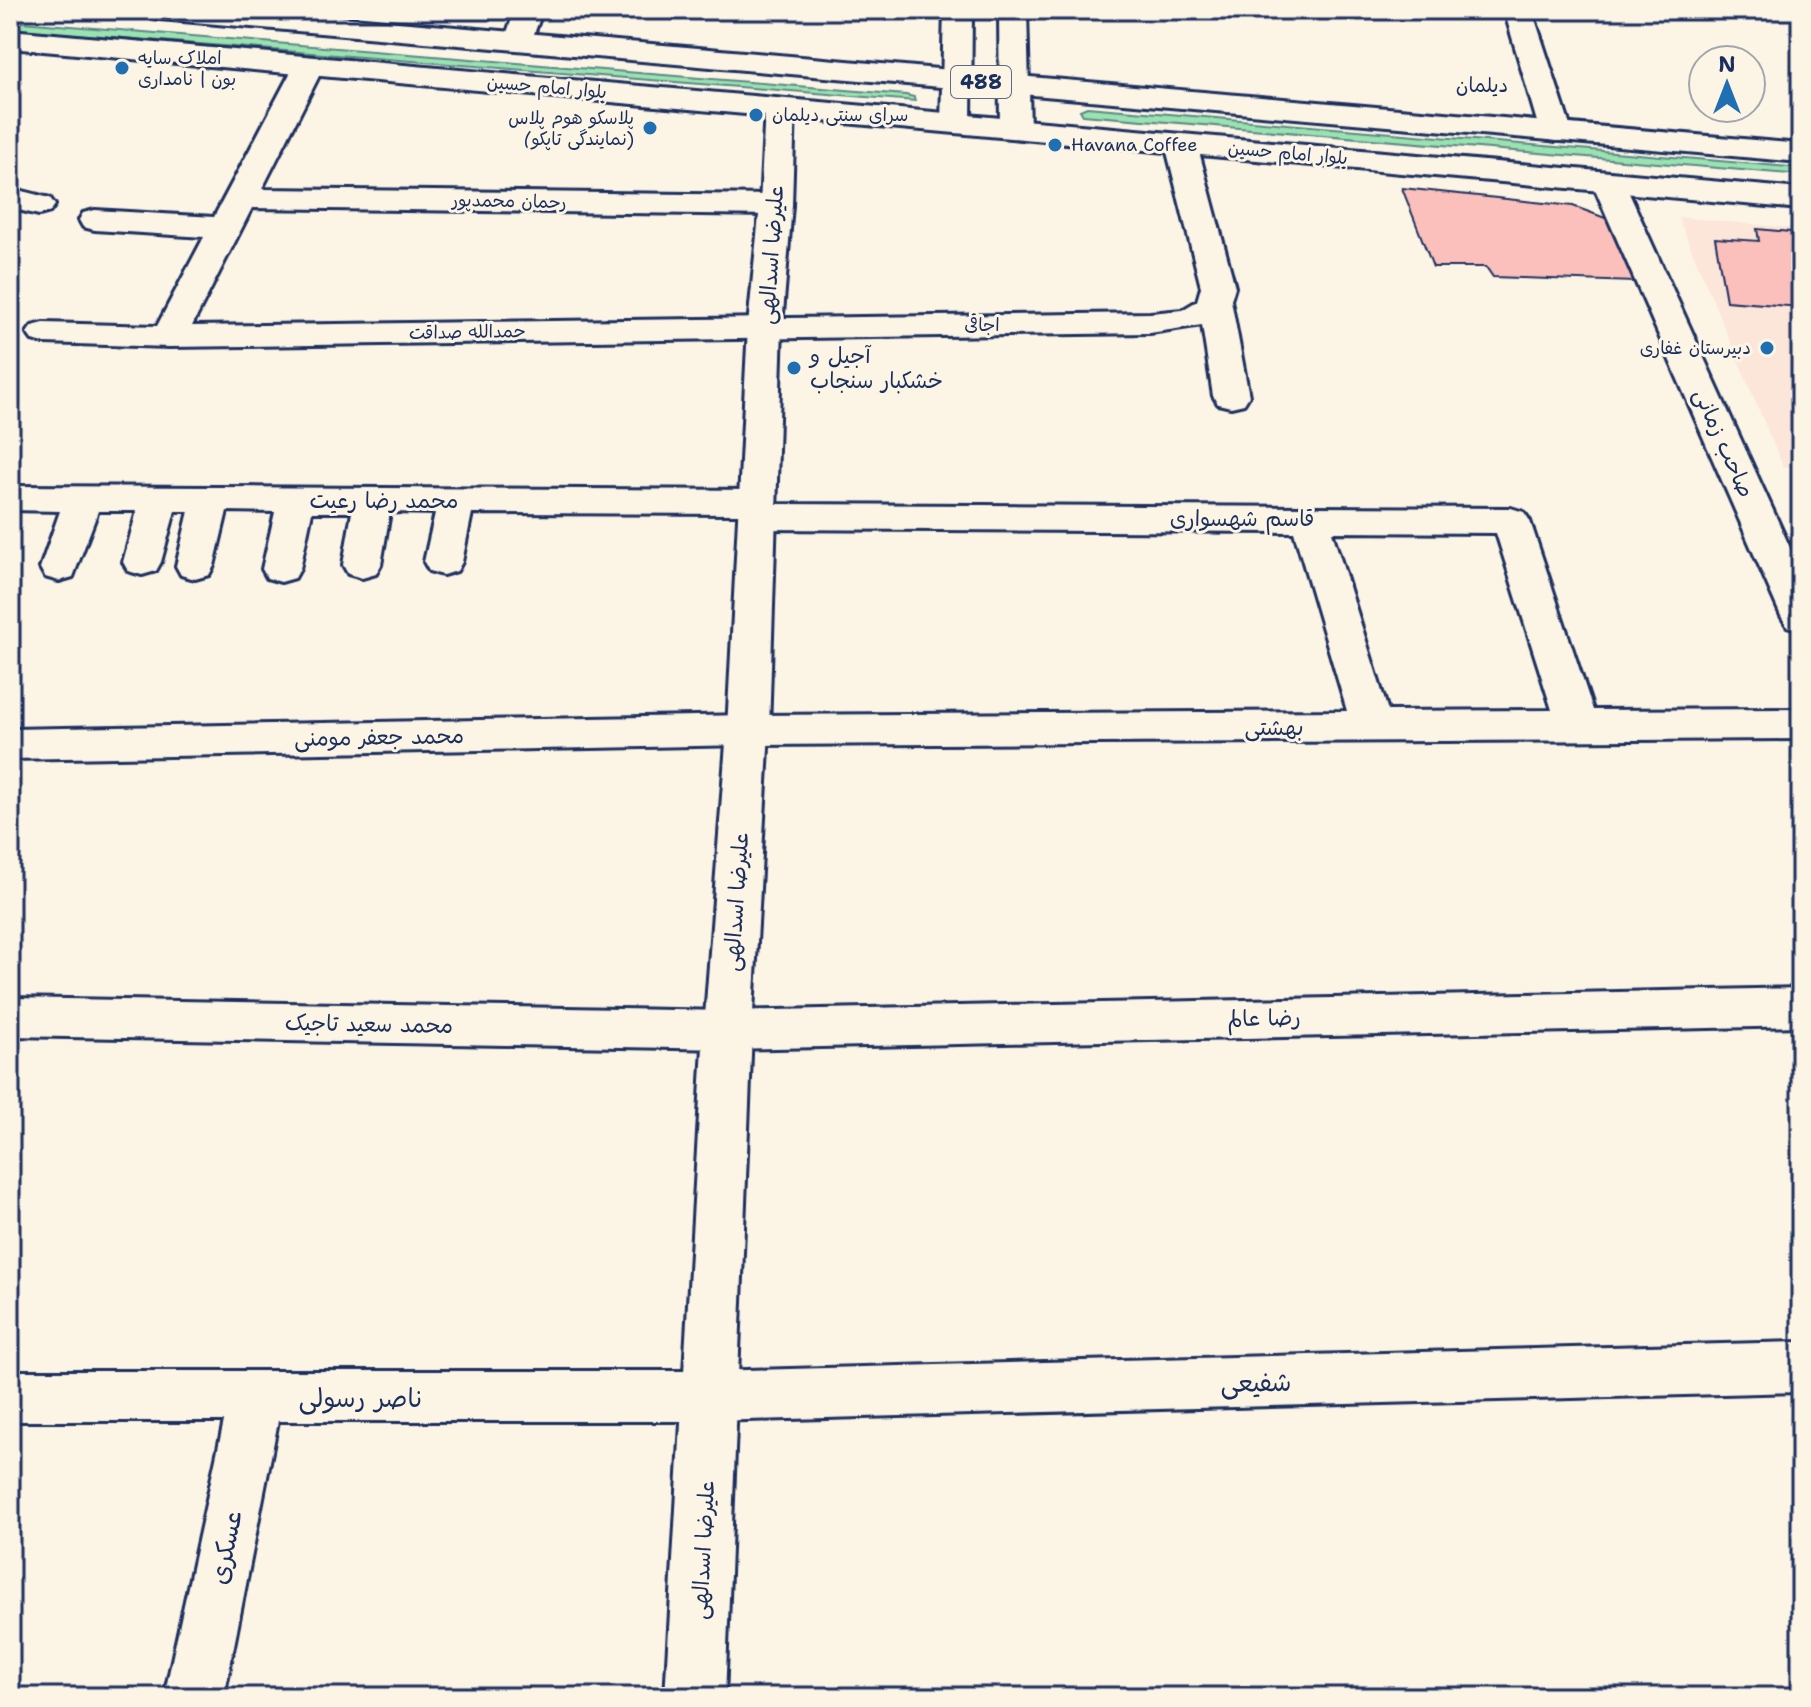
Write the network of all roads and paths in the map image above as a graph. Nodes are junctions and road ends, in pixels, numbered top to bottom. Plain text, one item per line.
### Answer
1 (160, 10) edge
2 (529, 10) edge
3 (958, 10) edge
4 (1013, 10) edge
5 (1518, 10) edge
6 (10, 39) edge
7 (519, 41) junction
8 (309, 66) junction
9 (959, 80) junction
10 (1015, 85) junction
11 (780, 108) junction
12 (956, 123) junction
13 (1015, 129) junction
14 (1556, 132) junction
15 (1181, 144) junction
16 (1801, 153) edge
17 (1608, 182) junction
18 (241, 198) junction
19 (1801, 199) edge
20 (776, 205) junction
21 (95, 220) dead end
22 (226, 228) junction
23 (1207, 310) junction
24 (765, 326) junction
25 (44, 333) dead end
26 (169, 337) junction
27 (1231, 396) dead end
28 (10, 498) edge
29 (83, 499) junction
30 (159, 499) junction
31 (211, 499) junction
32 (296, 500) junction
33 (373, 500) junction
34 (456, 501) junction
35 (758, 509) junction
36 (1309, 518) junction
37 (142, 562) dead end
38 (443, 562) dead end
39 (362, 565) dead end
40 (195, 566) dead end
41 (59, 568) dead end
42 (281, 569) dead end
43 (1801, 616) edge
44 (1577, 724) junction
45 (1801, 724) edge
46 (1372, 726) junction
47 (748, 730) junction
48 (10, 744) edge
49 (1801, 1007) edge
50 (10, 1017) edge
51 (728, 1030) junction
52 (1801, 1367) edge
53 (10, 1396) edge
54 (711, 1396) junction
55 (256, 1398) junction
56 (194, 1697) edge
57 (695, 1697) edge

1 - 7 street, بلوار امام حسین / 488
2 - 7 street
3 - 9 street
4 - 10 street
5 - 14 street
6 - 8 street, بلوار امام حسین / 488
7 - 9 street, بلوار امام حسین / 488
8 - 11 street, بلوار امام حسین / 488
8 - 18 street
9 - 10 street, بلوار امام حسین / 488
9 - 12 street
10 - 13 street
10 - 14 street, بلوار امام حسین / 488
11 - 12 street, بلوار امام حسین / 488
11 - 20 street, علیرضا اسدالهی
12 - 13 street, بلوار امام حسین / 488
13 - 15 street, بلوار امام حسین / 488
14 - 16 street, بلوار امام حسین / 488
15 - 17 street, بلوار امام حسین / 488
15 - 23 street
17 - 19 street, بلوار امام حسین / 488
17 - 43 street, صاحب زمانی
18 - 20 street, رحمان محمدپور
18 - 22 street
20 - 24 street, علیرضا اسدالهی
21 - 22 street
22 - 26 street
23 - 24 street, اجاقی
23 - 27 street
24 - 26 street, حمدالله صداقت
24 - 35 street, علیرضا اسدالهی
25 - 26 street, حمدالله صداقت
28 - 29 street, محمد رضا رعیت
29 - 30 street, محمد رضا رعیت
29 - 41 street
30 - 31 street, محمد رضا رعیت
30 - 37 street
31 - 32 street, محمد رضا رعیت
31 - 40 street
32 - 33 street, محمد رضا رعیت
32 - 42 street
33 - 34 street, محمد رضا رعیت
33 - 39 street
34 - 35 street, محمد رضا رعیت
34 - 38 street
35 - 36 street, قاسم شهسواری
35 - 47 street, علیرضا اسدالهی
36 - 44 street, قاسم شهسواری
36 - 46 street
44 - 45 street, بهشتی
44 - 46 street, بهشتی
46 - 47 street, بهشتی
47 - 48 street, محمد جعفر مومنی
47 - 51 street, علیرضا اسدالهی
49 - 51 street, رضا عالم
50 - 51 street, محمد سعید تاجیک
51 - 54 street, علیرضا اسدالهی
52 - 54 street, شفیعی
53 - 55 street, ناصر رسولی
54 - 55 street, ناصر رسولی
54 - 57 street, علیرضا اسدالهی
55 - 56 street, عسکری

